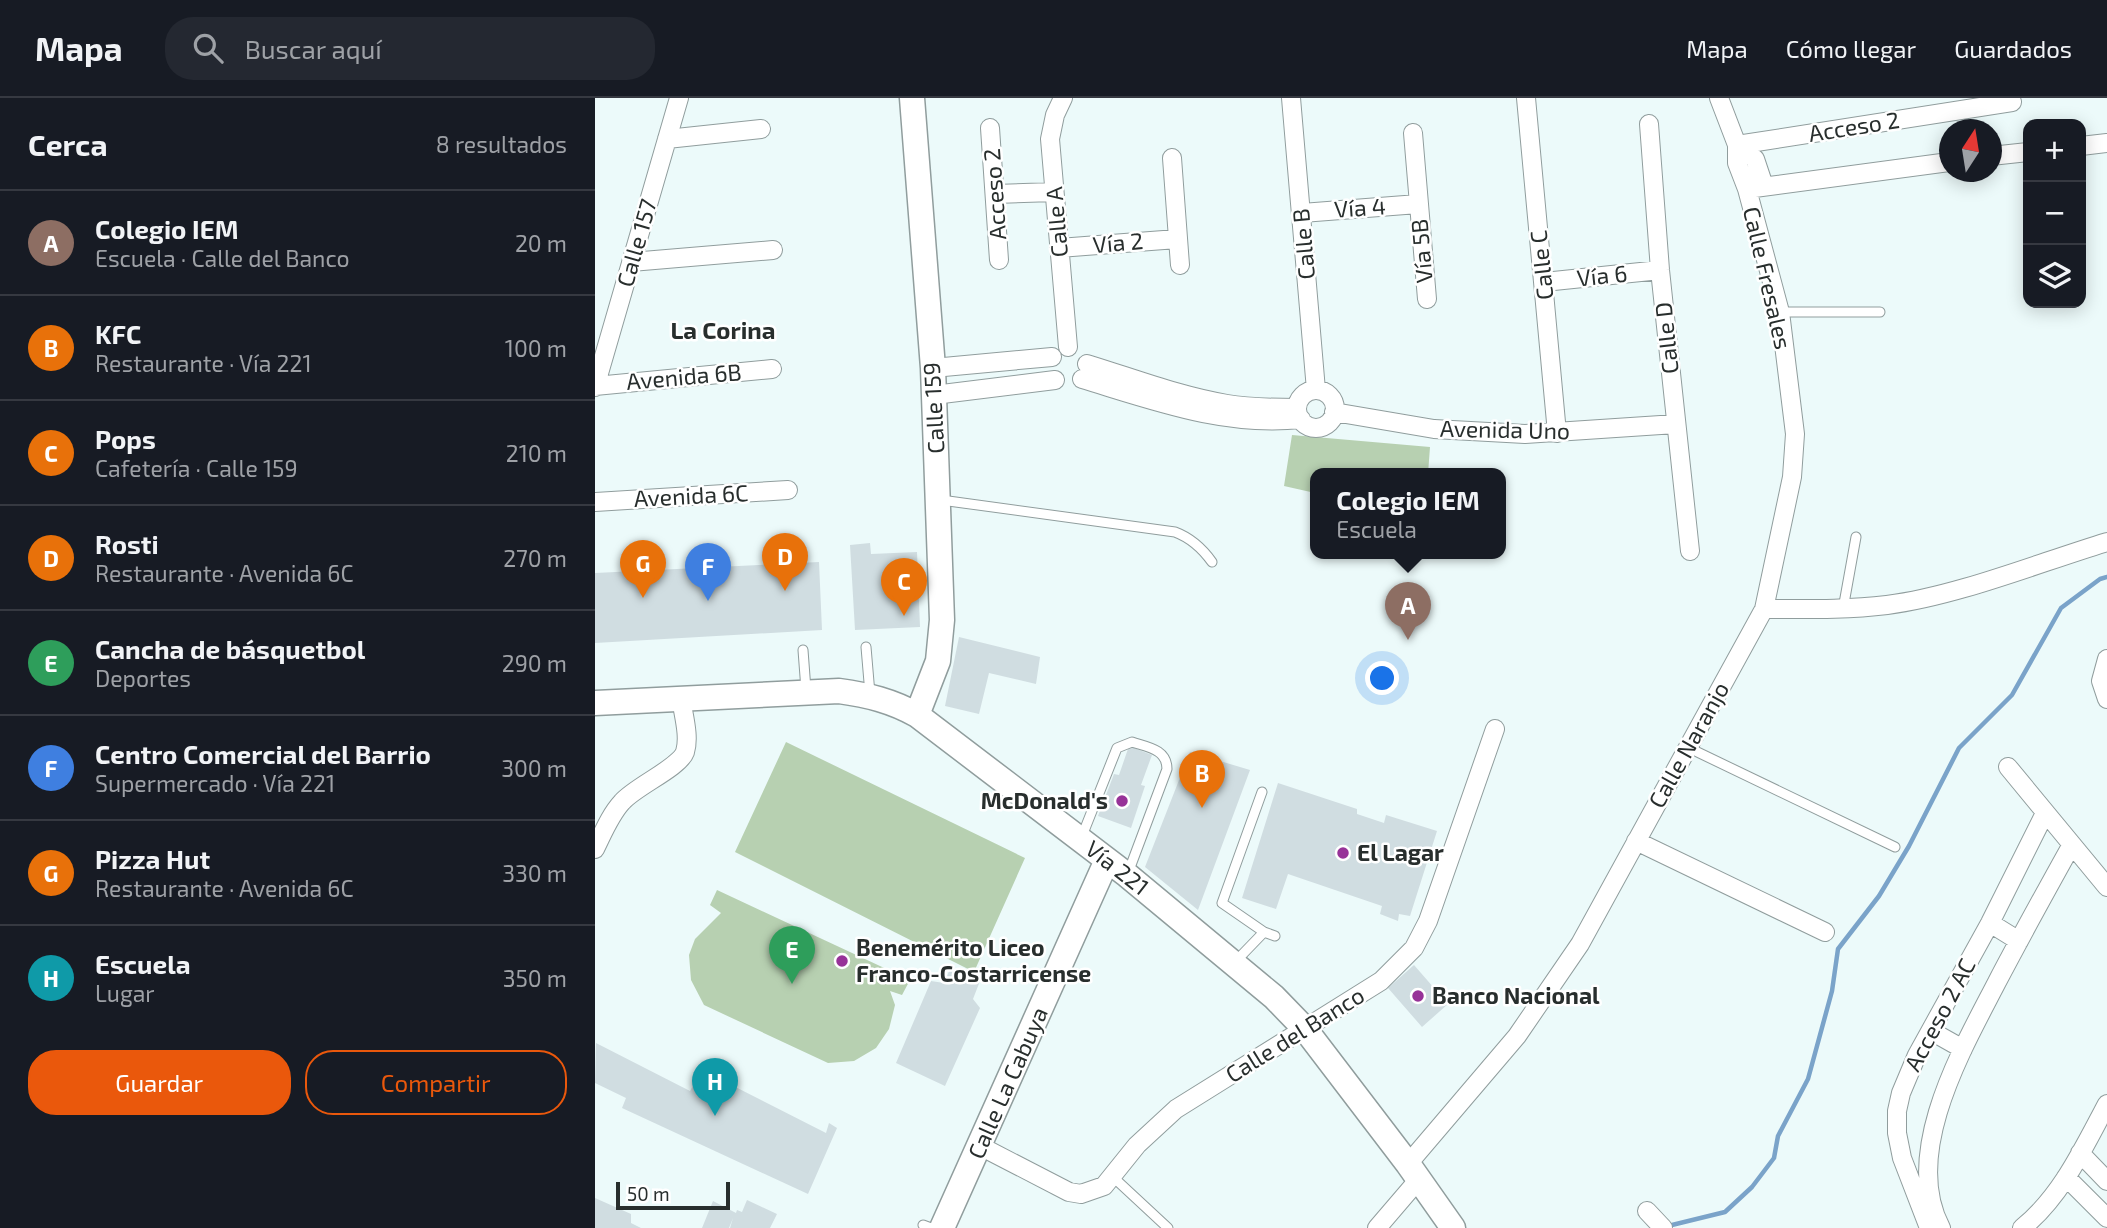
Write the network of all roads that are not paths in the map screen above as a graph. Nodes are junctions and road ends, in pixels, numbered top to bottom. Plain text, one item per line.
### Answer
1 (679, 98) edge
2 (912, 98) edge
3 (1063, 98) edge
4 (1291, 98) edge
5 (1526, 98) edge
6 (1719, 98) edge
7 (2011, 102) dead end
8 (1649, 124) dead end
9 (990, 128) dead end
10 (761, 129) dead end
11 (1413, 133) dead end
12 (667, 139) junction
13 (2107, 143) edge
14 (1737, 145) junction
15 (2086, 145) edge
16 (2023, 153) edge
17 (2002, 155) edge
18 (1171, 158) dead end
19 (1939, 163) edge
20 (1756, 188) junction
21 (1054, 192) junction
22 (995, 194) junction
23 (1418, 204) junction
24 (1302, 213) junction
25 (1177, 239) junction
26 (1059, 248) junction
27 (773, 250) dead end
28 (999, 260) dead end
29 (631, 262) junction
30 (1180, 265) dead end
31 (1660, 270) junction
32 (1543, 282) junction
33 (1427, 299) dead end
34 (1780, 312) junction
35 (1880, 312) dead end
36 (1068, 347) junction
37 (1052, 357) junction
38 (933, 368) junction
39 (772, 369) dead end
40 (1085, 372) junction
41 (1055, 380) junction
42 (596, 382) edge
43 (1316, 390) junction
44 (934, 395) junction
45 (1334, 412) junction
46 (1299, 413) junction
47 (1676, 424) junction
48 (1557, 433) junction
49 (788, 491) dead end
50 (938, 499) junction
51 (595, 502) edge
52 (1856, 537) dead end
53 (2107, 542) edge
54 (1690, 551) dead end
55 (1212, 562) dead end
56 (1843, 608) junction
57 (1764, 609) junction
58 (866, 647) dead end
59 (803, 650) dead end
60 (2107, 659) edge
61 (806, 693) junction
62 (870, 696) junction
63 (681, 698) junction
64 (2107, 699) edge
65 (595, 703) edge
66 (917, 715) junction
67 (1495, 729) dead end
68 (1688, 747) junction
69 (2008, 768) dead end
70 (1262, 792) dead end
71 (2045, 813) junction
72 (1080, 839) junction
73 (1636, 841) junction
74 (2071, 846) junction
75 (1895, 847) dead end
76 (595, 849) edge
77 (1107, 860) junction
78 (1127, 875) junction
79 (2107, 887) edge
80 (1990, 923) junction
81 (1264, 932) junction
82 (1825, 932) dead end
83 (1275, 936) dead end
84 (2019, 941) junction
85 (1234, 964) junction
86 (1305, 1029) junction
87 (1931, 1031) junction
88 (1963, 1049) junction
89 (2107, 1104) edge
90 (975, 1144) junction
91 (2080, 1153) junction
92 (1414, 1172) junction
93 (1928, 1174) junction
94 (1112, 1176) junction
95 (2066, 1177) junction
96 (1909, 1178) junction
97 (2107, 1181) edge
98 (1647, 1212) dead end
99 (2107, 1218) edge
100 (932, 1227) edge
101 (1168, 1228) edge
102 (1377, 1228) edge
103 (1453, 1228) edge
104 (1663, 1228) edge
105 (1929, 1228) edge
106 (1941, 1228) edge
107 (2022, 1228) edge

1 - 12 street, Calle 157
2 - 38 main road, Calle 159
3 - 21 street, Calle A
4 - 24 street, Calle B
5 - 32 street, Calle C
6 - 14 street
7 - 14 street, Acceso 2
8 - 31 street, Calle D
9 - 22 street, Acceso 2
10 - 12 street
11 - 23 street, Vía 5B
12 - 29 street, Calle 157
13 - 15 street
14 - 20 street
16 - 17 street
18 - 25 street
19 - 20 street, Calle Fresales
20 - 34 street, Calle Fresales
21 - 22 street
21 - 26 street, Calle A
22 - 28 street, Acceso 2
23 - 24 street, Vía 4
23 - 33 street, Vía 5B
24 - 43 street, Calle B
25 - 26 street, Vía 2
25 - 30 street
26 - 36 street, Calle A
27 - 29 street
29 - 42 street, Calle 157
31 - 32 street, Vía 6
31 - 47 street, Calle D
32 - 48 street, Calle C
34 - 35 lane
34 - 57 street, Calle Fresales
36 - 37 street
36 - 40 street
37 - 38 street
37 - 41 street
38 - 44 main road, Calle 159
39 - 42 street, Avenida 6B
40 - 41 street
40 - 46 street
41 - 44 street
43 - 45 street
43 - 46 street
44 - 50 main road, Calle 159
45 - 46 street
45 - 48 street, Avenida Uno
47 - 48 street, Avenida Uno
47 - 54 street, Calle D
49 - 51 street, Avenida 6C
50 - 55 lane
50 - 66 main road, Calle 159
52 - 56 lane
53 - 56 street
56 - 57 street
57 - 68 street, Calle Naranjo
58 - 62 lane
59 - 61 lane
60 - 64 street
61 - 62 main road, Vía 221
61 - 63 main road, Vía 221
62 - 66 main road, Vía 221
63 - 65 main road, Vía 221
63 - 76 street
66 - 72 main road, Vía 221
67 - 86 street, Calle del Banco
68 - 73 street, Calle Naranjo
68 - 75 lane
69 - 71 street
70 - 81 lane
71 - 74 street
71 - 80 street, Acceso 2 AC
72 - 77 main road, Vía 221
72 - 78 lane
73 - 82 street
73 - 92 street, Calle Naranjo
74 - 79 street
74 - 84 street, Acceso 2 AC
77 - 78 main road, Vía 221
77 - 90 main road, Calle La Cabuya
78 - 85 main road, Vía 221
80 - 84 street
80 - 87 street, Acceso 2 AC
81 - 83 lane
81 - 85 lane
84 - 88 street, Acceso 2 AC
85 - 86 main road, Vía 221
86 - 92 main road, Vía 221
86 - 94 street, Calle del Banco
87 - 88 street
87 - 96 street, Acceso 2 AC
88 - 93 street, Acceso 2 AC
89 - 91 street
90 - 94 street, Calle del Banco
90 - 100 main road, Calle La Cabuya
91 - 95 street
91 - 97 street
92 - 102 street, Calle Naranjo
92 - 103 main road, Vía 221
93 - 96 street
93 - 106 street, Acceso 2 AC
94 - 101 lane
95 - 99 street
95 - 107 street
96 - 105 street, Acceso 2 AC
98 - 104 street

